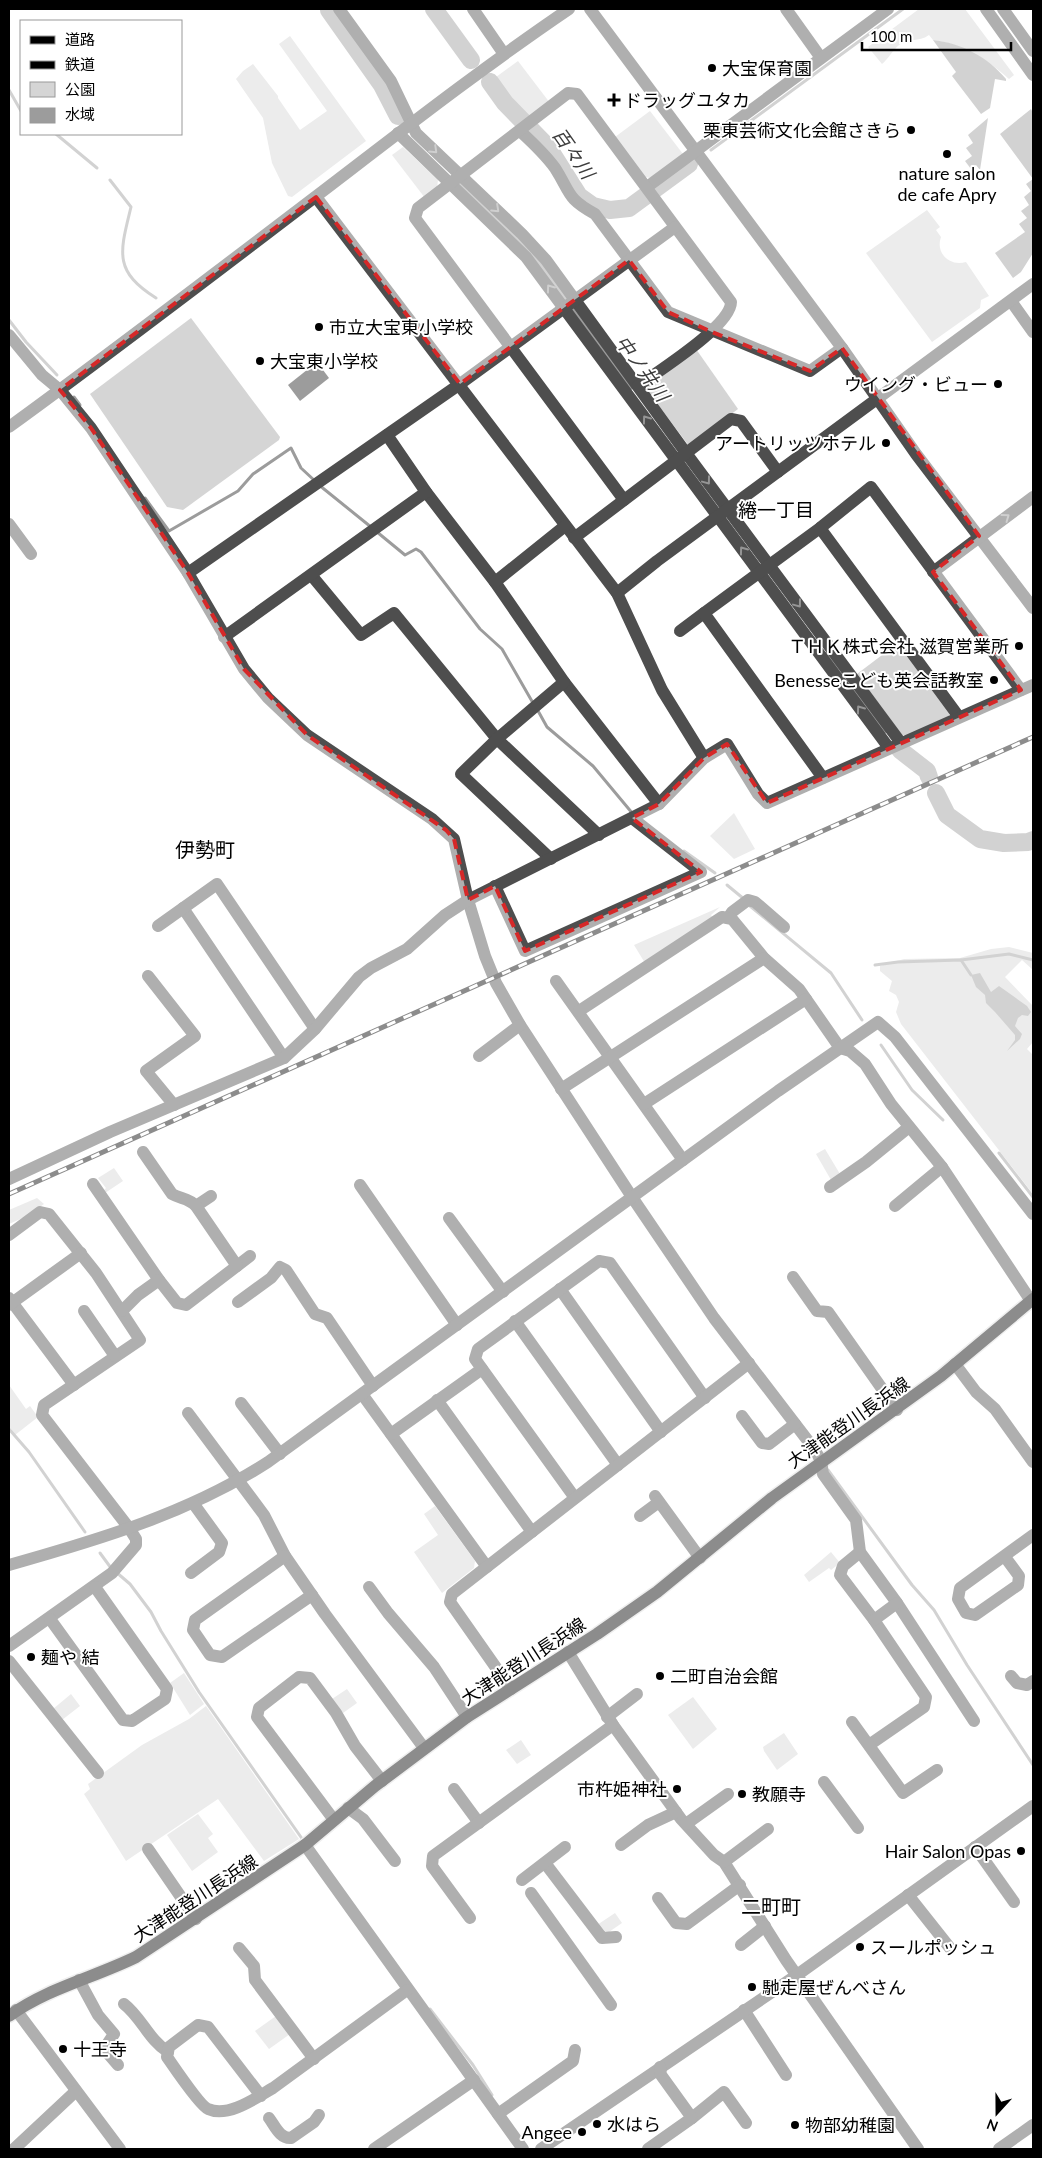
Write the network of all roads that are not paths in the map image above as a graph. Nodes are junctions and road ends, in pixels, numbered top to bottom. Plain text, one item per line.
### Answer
1 (339, 9) edge
2 (473, 9) edge
3 (569, 9) edge
4 (590, 9) edge
5 (786, 9) edge
6 (888, 9) edge
7 (986, 9) edge
8 (1003, 9) edge
9 (1033, 51) edge
10 (504, 54) junction
11 (822, 58) junction
12 (1033, 75) edge
13 (411, 122) junction
14 (525, 128) junction
15 (398, 133) junction
16 (694, 152) junction
17 (460, 176) junction
18 (450, 184) junction
19 (650, 191) junction
20 (316, 196) junction
21 (675, 226) junction
22 (628, 260) junction
23 (1033, 284) edge
24 (575, 299) junction
25 (1010, 301) junction
26 (564, 308) junction
27 (712, 332) junction
28 (1033, 332) edge
29 (9, 335) edge
30 (510, 347) junction
31 (842, 348) junction
32 (460, 384) junction
33 (638, 386) junction
34 (60, 390) junction
35 (878, 398) junction
36 (9, 427) edge
37 (387, 435) junction
38 (681, 457) junction
39 (778, 472) junction
40 (426, 492) junction
41 (1033, 497) edge
42 (624, 500) junction
43 (723, 513) junction
44 (9, 524) edge
45 (565, 526) junction
46 (820, 528) junction
47 (979, 536) junction
48 (574, 538) junction
49 (31, 554) dead end
50 (764, 568) junction
51 (933, 572) junction
52 (188, 573) junction
53 (312, 576) junction
54 (495, 582) junction
55 (617, 593) junction
56 (1033, 608) edge
57 (704, 613) junction
58 (680, 631) dead end
59 (224, 637) junction
60 (564, 682) junction
61 (1033, 685) edge
62 (1021, 690) junction
63 (959, 717) junction
64 (497, 739) junction
65 (901, 743) junction
66 (889, 748) junction
67 (704, 758) junction
68 (823, 778) junction
69 (658, 804) junction
70 (632, 818) junction
71 (599, 836) junction
72 (551, 859) junction
73 (495, 886) junction
74 (468, 900) junction
75 (183, 908) junction
76 (728, 918) junction
77 (158, 926) dead end
78 (784, 927) dead end
79 (764, 958) junction
80 (148, 976) dead end
81 (556, 981) dead end
82 (806, 999) junction
83 (579, 1011) junction
84 (520, 1025) junction
85 (315, 1029) junction
86 (840, 1048) junction
87 (479, 1056) dead end
88 (612, 1057) junction
89 (284, 1058) junction
90 (561, 1089) junction
91 (644, 1104) junction
92 (174, 1105) junction
93 (909, 1127) junction
94 (144, 1152) dead end
95 (682, 1160) junction
96 (942, 1168) junction
97 (9, 1179) edge
98 (92, 1184) dead end
99 (360, 1185) dead end
100 (830, 1187) dead end
101 (211, 1196) dead end
102 (632, 1197) junction
103 (196, 1206) junction
104 (895, 1206) dead end
105 (1033, 1214) edge
106 (450, 1218) dead end
107 (9, 1235) edge
108 (81, 1253) junction
109 (250, 1256) dead end
110 (237, 1266) junction
111 (793, 1278) dead end
112 (159, 1280) junction
113 (560, 1289) junction
114 (503, 1292) junction
115 (1032, 1300) edge
116 (10, 1302) edge
117 (238, 1302) dead end
118 (84, 1311) dead end
119 (122, 1311) junction
120 (515, 1321) junction
121 (457, 1325) junction
122 (114, 1356) junction
123 (749, 1363) junction
124 (955, 1364) junction
125 (482, 1368) junction
126 (74, 1385) junction
127 (368, 1390) junction
128 (705, 1398) junction
129 (437, 1400) junction
130 (241, 1403) dead end
131 (897, 1410) junction
132 (188, 1413) dead end
133 (742, 1416) dead end
134 (795, 1424) junction
135 (661, 1432) junction
136 (391, 1434) junction
137 (280, 1454) junction
138 (821, 1461) junction
139 (1033, 1462) edge
140 (618, 1464) junction
141 (239, 1481) junction
142 (575, 1498) junction
143 (193, 1502) junction
144 (640, 1516) dead end
145 (129, 1528) junction
146 (532, 1532) junction
147 (1033, 1535) edge
148 (860, 1552) junction
149 (285, 1556) junction
150 (1005, 1557) junction
151 (700, 1558) junction
152 (9, 1565) edge
153 (487, 1566) junction
154 (191, 1573) dead end
155 (95, 1586) junction
156 (369, 1587) dead end
157 (312, 1595) junction
158 (898, 1603) junction
159 (50, 1618) junction
160 (874, 1620) junction
161 (9, 1646) edge
162 (568, 1652) junction
163 (9, 1661) edge
164 (1011, 1676) dead end
165 (1033, 1681) edge
166 (511, 1689) junction
167 (637, 1694) dead end
168 (467, 1717) junction
169 (610, 1721) junction
170 (974, 1721) dead end
171 (852, 1722) dead end
172 (869, 1745) junction
173 (424, 1748) junction
174 (937, 1770) dead end
175 (98, 1773) dead end
176 (382, 1780) junction
177 (824, 1782) dead end
178 (454, 1789) dead end
179 (728, 1794) dead end
180 (1033, 1806) edge
181 (348, 1808) junction
182 (676, 1812) junction
183 (334, 1820) junction
184 (479, 1823) junction
185 (686, 1824) junction
186 (858, 1828) dead end
187 (768, 1829) dead end
188 (305, 1845) junction
189 (621, 1845) dead end
190 (566, 1847) dead end
191 (975, 1848) junction
192 (148, 1849) dead end
193 (719, 1858) junction
194 (395, 1860) dead end
195 (545, 1863) junction
196 (522, 1880) dead end
197 (740, 1885) junction
198 (532, 1893) dead end
199 (908, 1895) junction
200 (658, 1898) dead end
201 (1014, 1902) dead end
202 (470, 1918) dead end
203 (196, 1919) junction
204 (766, 1926) junction
205 (616, 1937) dead end
206 (741, 1945) dead end
207 (240, 1948) dead end
208 (950, 1948) dead end
209 (797, 1975) junction
210 (79, 1980) junction
211 (408, 1990) junction
212 (124, 2004) dead end
213 (612, 2005) dead end
214 (744, 2010) junction
215 (12, 2013) edge
216 (575, 2050) dead end
217 (168, 2052) junction
218 (314, 2059) junction
219 (118, 2065) dead end
220 (660, 2067) junction
221 (786, 2075) dead end
222 (474, 2080) junction
223 (76, 2090) junction
224 (260, 2096) junction
225 (498, 2114) junction
226 (319, 2115) dead end
227 (269, 2118) dead end
228 (692, 2118) junction
229 (746, 2123) dead end
230 (1031, 2132) edge
231 (14, 2149) edge
232 (120, 2149) edge
233 (374, 2149) edge
234 (522, 2149) edge
235 (541, 2149) edge
236 (648, 2149) edge
237 (918, 2149) edge
238 (999, 2149) edge

1 - 13 street
2 - 10 street
3 - 10 street
4 - 16 street
5 - 11 street
6 - 11 street
7 - 12 street
8 - 9 street
10 - 13 street
11 - 16 street
13 - 15 street
13 -> 17 street
14 - 17 street
14 - 19 street
14 - 22 street
15 - 18 street
15 - 20 street
16 - 19 street
16 - 31 street
17 - 18 street
17 -> 24 street
26 -> 18 street
18 - 30 street
19 - 21 street
20 - 32 street
20 - 34 street
21 - 22 street
21 - 27 street
22 - 24 street
22 - 27 street
23 - 25 street
24 - 26 street
24 - 33 street
25 - 28 street
25 - 35 street
26 - 30 street
38 -> 26 street
27 - 31 street
27 - 33 street
29 - 34 street
30 - 32 street
30 - 42 street
31 - 35 street
32 - 37 street
32 - 45 street
33 - 38 street
34 - 36 street
34 - 52 street
35 - 39 street
35 - 47 street
37 - 40 street
37 - 52 street
38 - 39 street
38 - 42 street
38 - 43 street
39 - 43 street
40 - 53 street
40 - 54 street
47 -> 41 street
42 - 48 street
43 - 50 street
43 - 55 street
44 - 49 street
45 - 48 street
45 - 54 street
46 - 50 street
46 - 51 street
46 - 63 street
47 - 51 street
47 - 56 street
48 - 55 street
50 - 57 street
50 -> 65 street
66 -> 50 street
51 - 62 street
52 - 59 street
53 - 59 street
53 - 64 street
54 - 60 street
55 - 67 street
57 - 58 street
57 - 68 street
59 - 74 street
60 - 64 street
60 - 69 street
61 - 62 street
62 - 63 street
63 - 65 street
64 - 71 street
64 - 72 street
65 - 66 street
66 - 68 street
67 - 68 street
67 - 69 street
69 - 70 street
70 - 71 street
70 - 73 street
71 - 72 street
72 - 73 street
73 - 74 street
74 - 84 street
74 - 85 street
75 - 77 street
75 - 85 street
75 - 89 street
76 - 78 street
76 - 79 street
76 - 83 street
79 - 82 street
79 - 88 street
80 - 92 street
81 - 83 street
82 - 86 street
82 - 91 street
83 - 88 street
84 - 87 street
84 - 90 street
85 - 89 street
86 - 93 street
86 - 95 street
86 - 105 street
88 - 90 street
88 - 91 street
89 - 92 street
90 - 102 street
91 - 95 street
92 - 97 street
93 - 96 street
93 - 100 street
94 - 103 street
95 - 102 street
96 - 104 street
96 - 115 street
98 - 112 street
99 - 121 street
101 - 103 street
102 - 114 street
102 - 123 street
103 - 110 street
106 - 114 street
107 - 108 street
108 - 116 street
108 - 119 street
109 - 110 street
110 - 112 street
111 - 131 street
112 - 119 street
113 - 120 street
113 - 128 street
113 - 135 street
114 - 121 street
115 - 124 main road, 大津能登川長浜線
116 - 126 street
117 - 127 street
118 - 122 street
119 - 122 street
120 - 125 street
120 - 140 street
121 - 127 street
122 - 126 street
123 - 128 street
123 - 134 street
124 - 131 main road, 大津能登川長浜線
124 - 139 street
125 - 129 street
125 - 142 street
126 - 145 street
127 - 136 street
127 - 137 street
128 - 135 street
129 - 136 street
129 - 146 street
130 - 137 street
131 - 138 main road, 大津能登川長浜線
132 - 141 street
133 - 134 street
134 - 138 street
135 - 140 street
136 - 153 street
137 - 141 street
138 - 148 street
138 - 151 main road, 大津能登川長浜線
140 - 142 street
141 - 143 street
141 - 149 street
142 - 146 street
143 - 145 street
143 - 154 street
144 - 151 street
145 - 152 street
145 - 155 street
146 - 153 street
147 - 150 street
148 - 158 street
148 - 160 street
149 - 157 street
149 - 157 street
150 - 150 street
151 - 162 main road, 大津能登川長浜線
153 - 166 street
155 - 159 street
155 - 159 street
156 - 168 street
157 - 173 street
158 - 160 street
158 - 170 street
159 - 161 street
160 - 172 street
162 - 166 main road, 大津能登川長浜線
162 - 169 street
163 - 175 street
164 - 165 street
166 - 168 main road, 大津能登川長浜線
167 - 169 street
168 - 173 main road, 大津能登川長浜線
169 - 182 street
169 - 184 street
171 - 172 street
172 - 174 street
173 - 176 main road, 大津能登川長浜線
176 - 181 main road, 大津能登川長浜線
176 - 183 street
177 - 186 street
178 - 184 street
179 - 185 street
180 - 191 street
181 - 183 main road, 大津能登川長浜線
181 - 194 street
182 - 185 street
182 - 189 street
183 - 188 main road, 大津能登川長浜線
184 - 202 street
185 - 193 street
187 - 193 street
188 - 203 main road, 大津能登川長浜線
188 - 211 street
190 - 195 street
191 - 199 street
191 - 201 street
192 - 203 street
193 - 197 street
195 - 196 street
195 - 205 street
197 - 200 street
197 - 204 street
198 - 213 street
199 - 208 street
199 - 209 street
203 - 210 main road, 大津能登川長浜線
204 - 206 street
204 - 209 street
207 - 218 street
209 - 214 street
209 - 237 street
210 - 215 main road, 大津能登川長浜線
210 - 219 street
211 - 218 street
211 - 222 street
212 - 217 street
214 - 220 street
214 - 221 street
215 - 223 street
216 - 225 street
217 - 224 street
217 - 224 street
218 - 224 street
220 - 228 street
220 - 235 street
222 - 225 street
222 - 233 street
223 - 231 street
223 - 232 street
225 - 234 street
226 - 227 street
228 - 229 street
228 - 236 street
230 - 238 street

